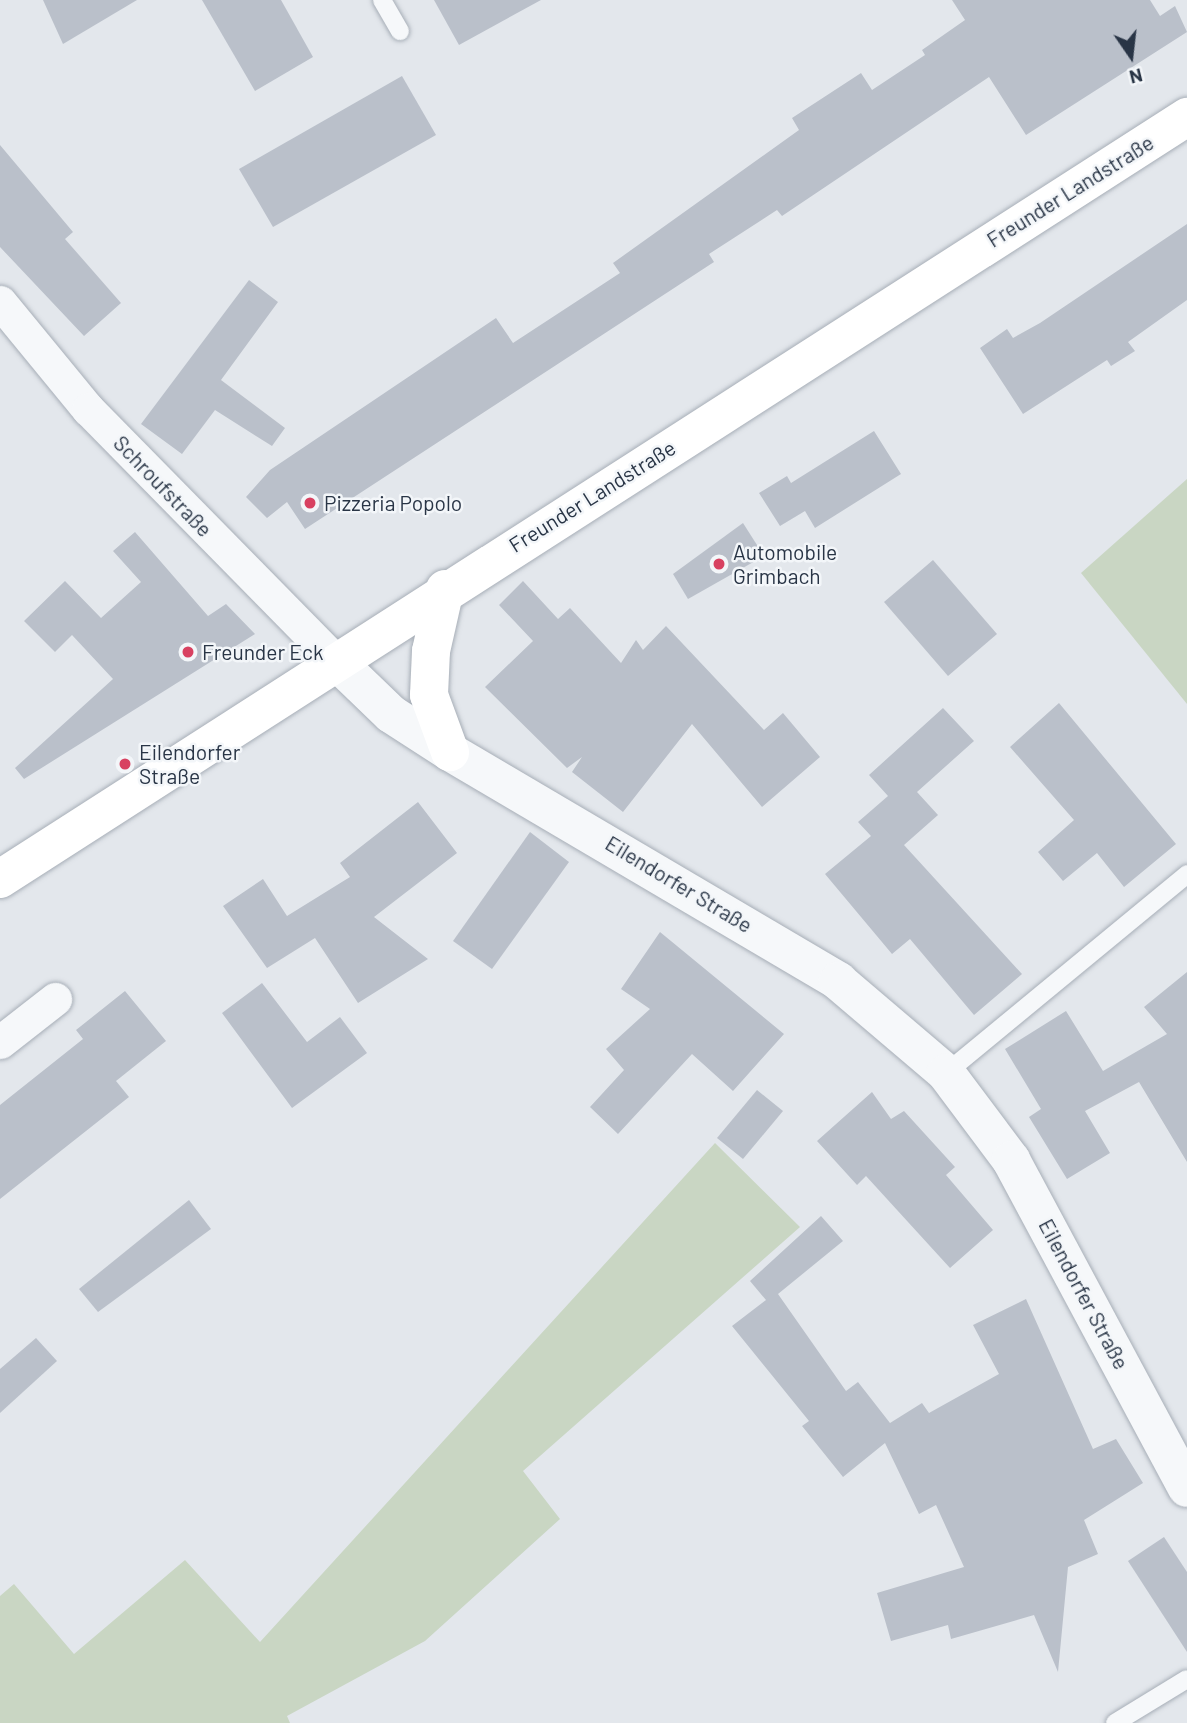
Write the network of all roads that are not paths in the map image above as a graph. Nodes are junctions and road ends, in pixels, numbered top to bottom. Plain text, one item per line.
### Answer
1 (382, 0) edge
2 (400, 31) dead end
3 (1187, 117) edge
4 (0, 302) edge
5 (445, 589) junction
6 (335, 660) junction
7 (450, 752) junction
8 (1187, 874) edge
9 (0, 879) edge
10 (55, 999) dead end
11 (0, 1042) edge
12 (946, 1073) junction
13 (1187, 1488) edge
14 (1187, 1679) edge
15 (1115, 1723) edge

1 - 2 lane
3 - 5 main road, Freunder Landstraße
4 - 6 street, Schroufstraße
5 - 6 main road, Freunder Landstraße
5 - 7 main road
6 - 7 street, Eilendorfer Straße
6 - 9 main road, Freunder Landstraße
7 - 12 street, Eilendorfer Straße
8 - 12 lane
10 - 11 street
12 - 13 street, Eilendorfer Straße
14 - 15 lane

